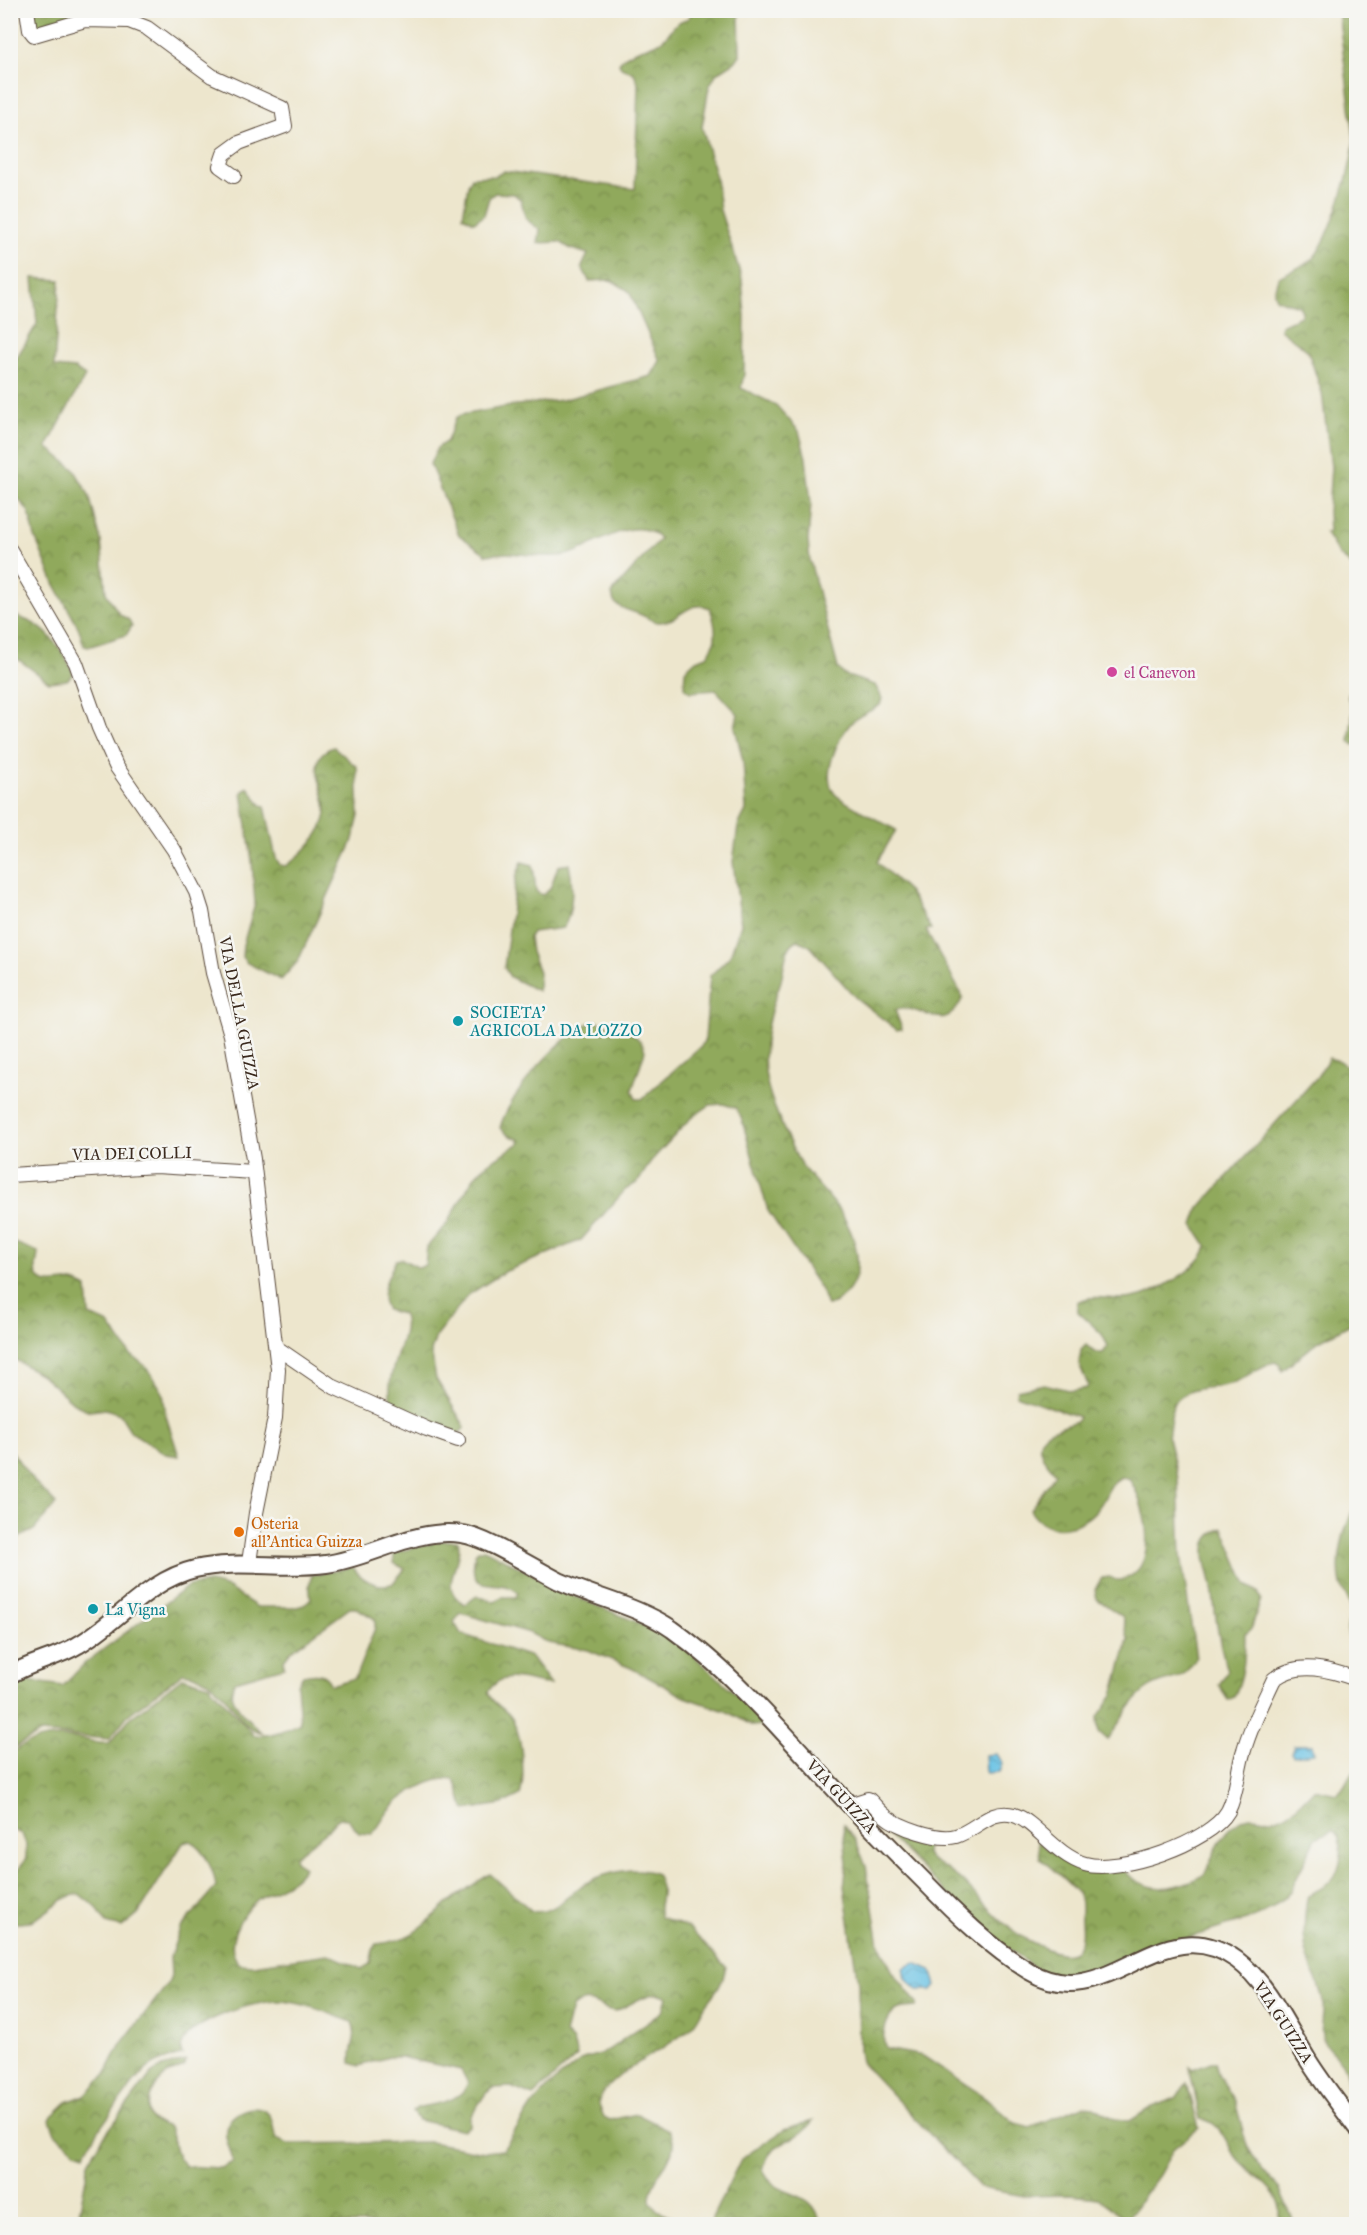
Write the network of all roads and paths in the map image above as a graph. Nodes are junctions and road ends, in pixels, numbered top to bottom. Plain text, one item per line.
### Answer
1 (27, 10) edge
2 (234, 176) dead end
3 (10, 550) edge
4 (254, 1172) junction
5 (10, 1175) edge
6 (277, 1348) junction
7 (458, 1440) dead end
8 (249, 1563) junction
9 (10, 1675) edge
10 (1356, 1679) edge
11 (849, 1805) junction
12 (1356, 2127) edge

1 - 2 street
3 - 4 street, VIA DELLA GUIZZA
4 - 5 street, VIA DEI COLLI
4 - 6 street, VIA DELLA GUIZZA
6 - 7 street
6 - 8 street, VIA DELLA GUIZZA
8 - 9 main road, VIA GUIZZA
8 - 11 main road, VIA GUIZZA
10 - 11 street
11 - 12 main road, VIA GUIZZA

